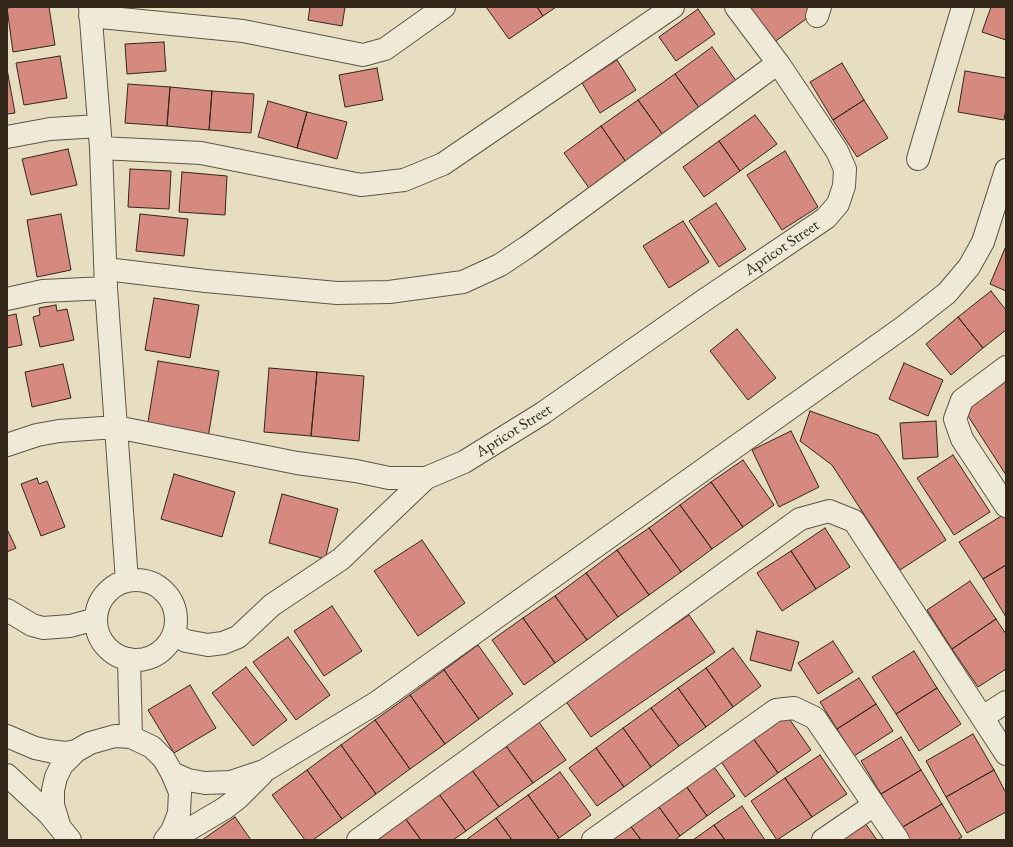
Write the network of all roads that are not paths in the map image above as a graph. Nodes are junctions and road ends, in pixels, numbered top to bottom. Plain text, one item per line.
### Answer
1 (444, 7) edge
2 (673, 7) edge
3 (736, 7) edge
4 (963, 7) edge
5 (90, 12) edge
6 (778, 63) junction
7 (98, 126) junction
8 (7, 137) edge
9 (101, 148) junction
10 (918, 159) dead end
11 (1006, 170) edge
12 (1001, 202) edge
13 (106, 278) junction
14 (7, 299) edge
15 (1006, 367) edge
16 (116, 427) junction
17 (7, 445) edge
18 (426, 478) junction
19 (1006, 506) edge
20 (127, 581) junction
21 (7, 610) edge
22 (96, 619) junction
23 (174, 634) junction
24 (129, 660) junction
25 (1006, 702) edge
26 (983, 717) junction
27 (7, 736) edge
28 (131, 737) junction
29 (76, 751) junction
30 (1006, 754) edge
31 (264, 771) junction
32 (172, 773) junction
33 (7, 775) edge
34 (874, 805) junction
35 (65, 833) edge
36 (165, 840) edge
37 (171, 840) edge
38 (358, 840) edge
39 (593, 840) edge
40 (823, 840) edge
41 (898, 840) edge

1 - 5 street
2 - 9 street
3 - 6 street
4 - 10 street
5 - 7 street
6 - 13 street
6 - 18 street, Apricot Street
7 - 8 street
7 - 9 street
9 - 13 street
11 - 12 street
12 - 31 street
13 - 14 street
13 - 16 street
15 - 19 street
16 - 17 street
16 - 18 street
16 - 20 street
18 - 23 street, Apricot Street
20 - 22 street
20 - 23 street
21 - 22 street
22 - 24 street
23 - 24 street
24 - 28 street
25 - 26 street
26 - 30 street
26 - 38 street
27 - 29 street
28 - 29 street
28 - 32 street
29 - 35 street
31 - 32 street
31 - 37 street
32 - 36 street
33 - 35 street
34 - 39 street
34 - 40 street
34 - 41 street

